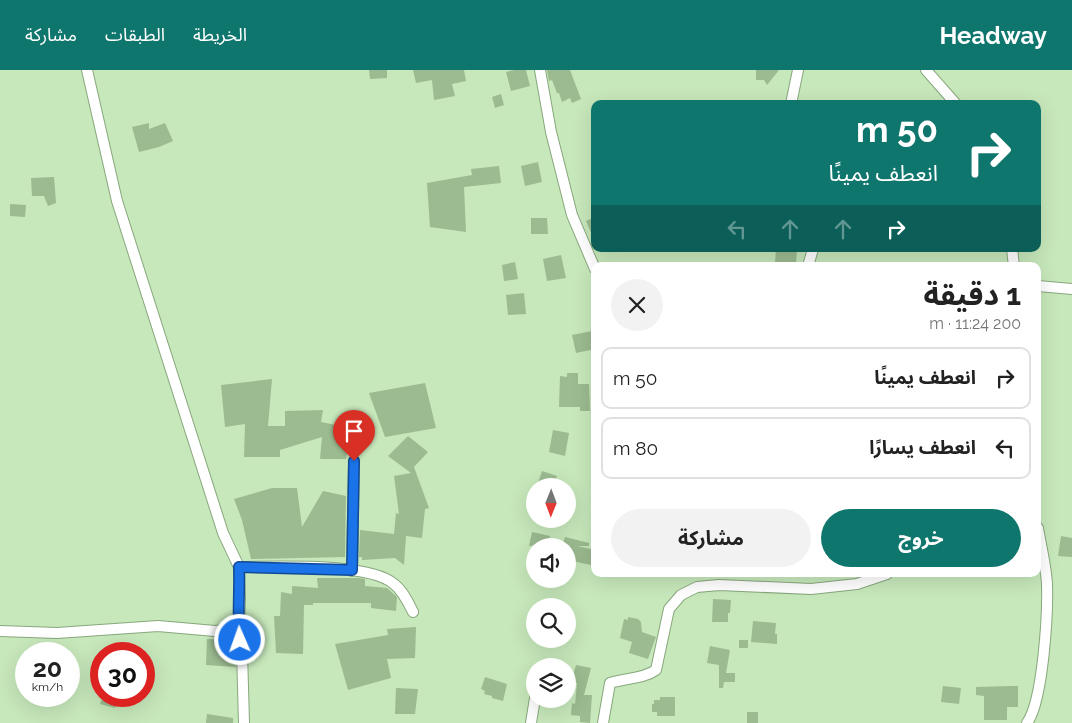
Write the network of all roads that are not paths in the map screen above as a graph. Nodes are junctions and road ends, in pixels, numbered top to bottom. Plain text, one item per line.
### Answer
1 (87, 70) edge
2 (540, 70) edge
3 (798, 70) edge
4 (926, 70) edge
5 (792, 100) edge
6 (952, 100) edge
7 (592, 262) edge
8 (1041, 286) edge
9 (1072, 289) edge
10 (354, 461) dead end
11 (1041, 546) edge
12 (239, 567) junction
13 (352, 570) junction
14 (878, 577) edge
15 (413, 612) dead end
16 (238, 629) junction
17 (0, 631) edge
18 (533, 708) edge
19 (244, 723) edge
20 (531, 723) edge
21 (602, 723) edge
22 (1027, 723) edge

1 - 12 street
2 - 7 street
3 - 5 street
4 - 6 street
8 - 9 street
10 - 13 street
11 - 22 street
12 - 13 street
12 - 16 street
13 - 15 street
14 - 21 street
16 - 17 street
16 - 19 street
18 - 20 street

